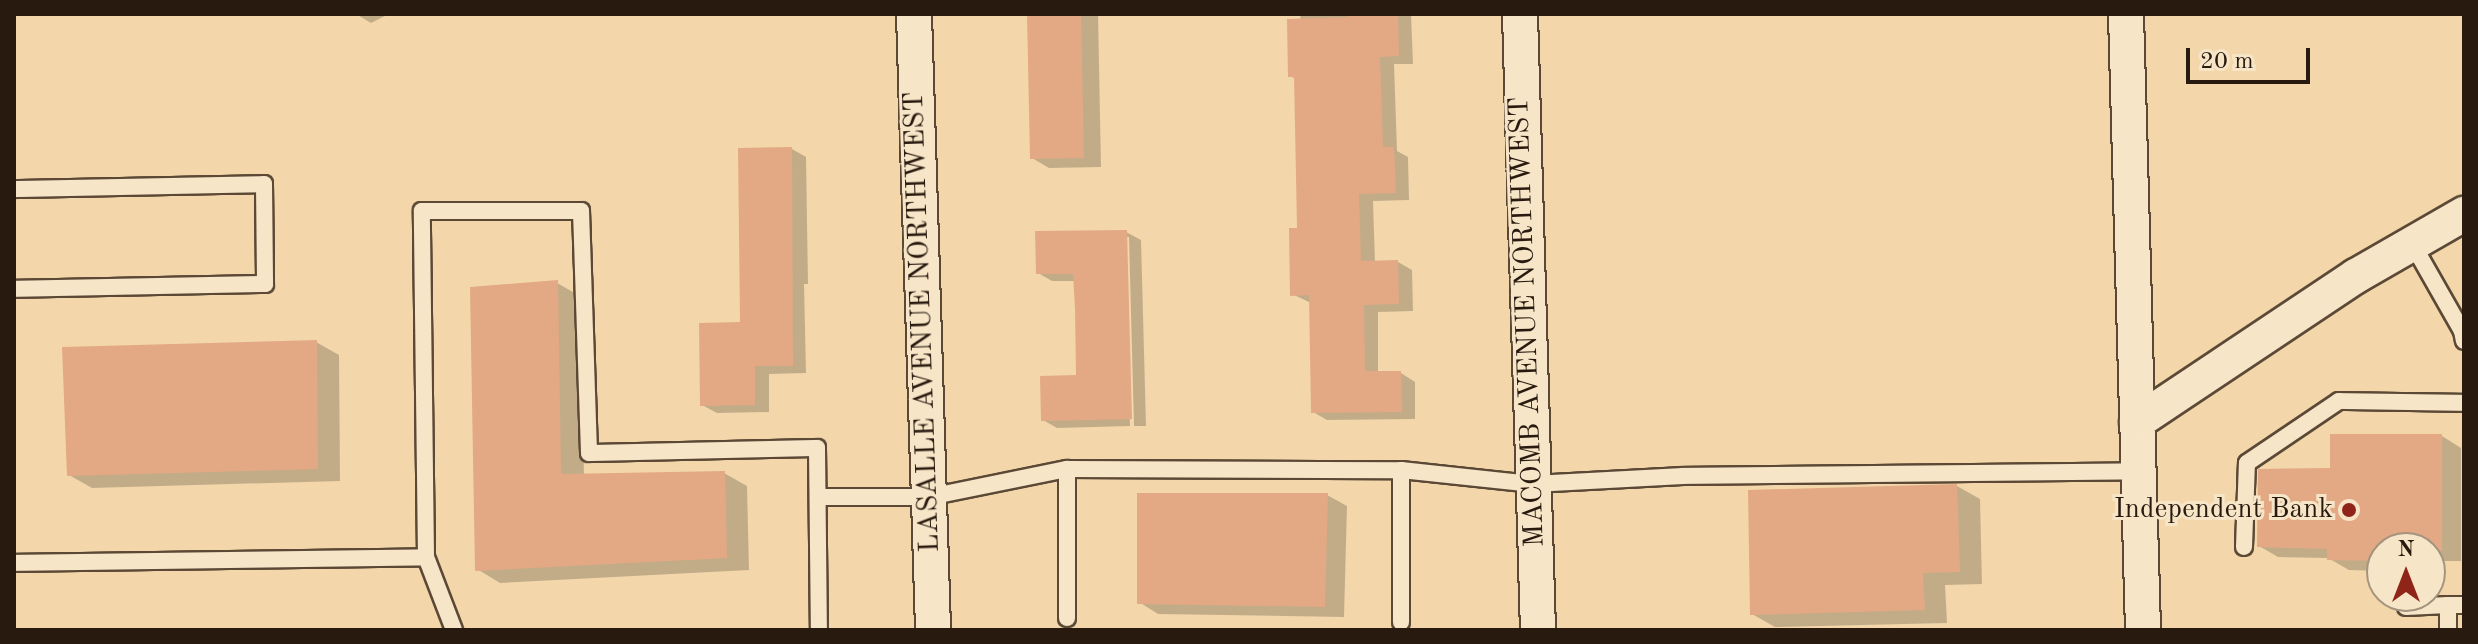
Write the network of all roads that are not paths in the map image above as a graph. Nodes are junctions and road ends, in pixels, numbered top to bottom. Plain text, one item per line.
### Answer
1 (914, 14) edge
2 (1520, 14) edge
3 (2126, 14) edge
4 (14, 189) edge
5 (2464, 214) edge
6 (2412, 243) junction
7 (14, 289) edge
8 (2464, 341) edge
9 (2464, 403) edge
10 (2137, 422) junction
11 (1067, 469) junction
12 (1401, 470) junction
13 (2138, 471) junction
14 (1533, 484) junction
15 (818, 497) junction
16 (929, 497) junction
17 (2244, 547) dead end
18 (426, 557) junction
19 (14, 563) edge
20 (2456, 605) edge
21 (1067, 618) dead end
22 (1401, 622) dead end
23 (454, 630) edge
24 (819, 630) edge
25 (933, 630) edge
26 (1538, 630) edge
27 (2143, 630) edge
28 (2448, 630) edge

1 - 16 street, LASALLE AVENUE NORTHWEST
2 - 14 street, MACOMB AVENUE NORTHWEST
3 - 10 street
4 - 7 lane
5 - 6 street
6 - 8 lane
6 - 10 street
9 - 17 lane
10 - 13 street
11 - 12 lane
11 - 16 lane
11 - 21 lane
12 - 14 lane
12 - 22 lane
13 - 14 lane
13 - 27 street
14 - 26 street, MACOMB AVENUE NORTHWEST
15 - 16 lane
15 - 18 lane
15 - 24 lane
16 - 25 street, LASALLE AVENUE NORTHWEST
18 - 19 lane
18 - 23 lane
20 - 28 lane

